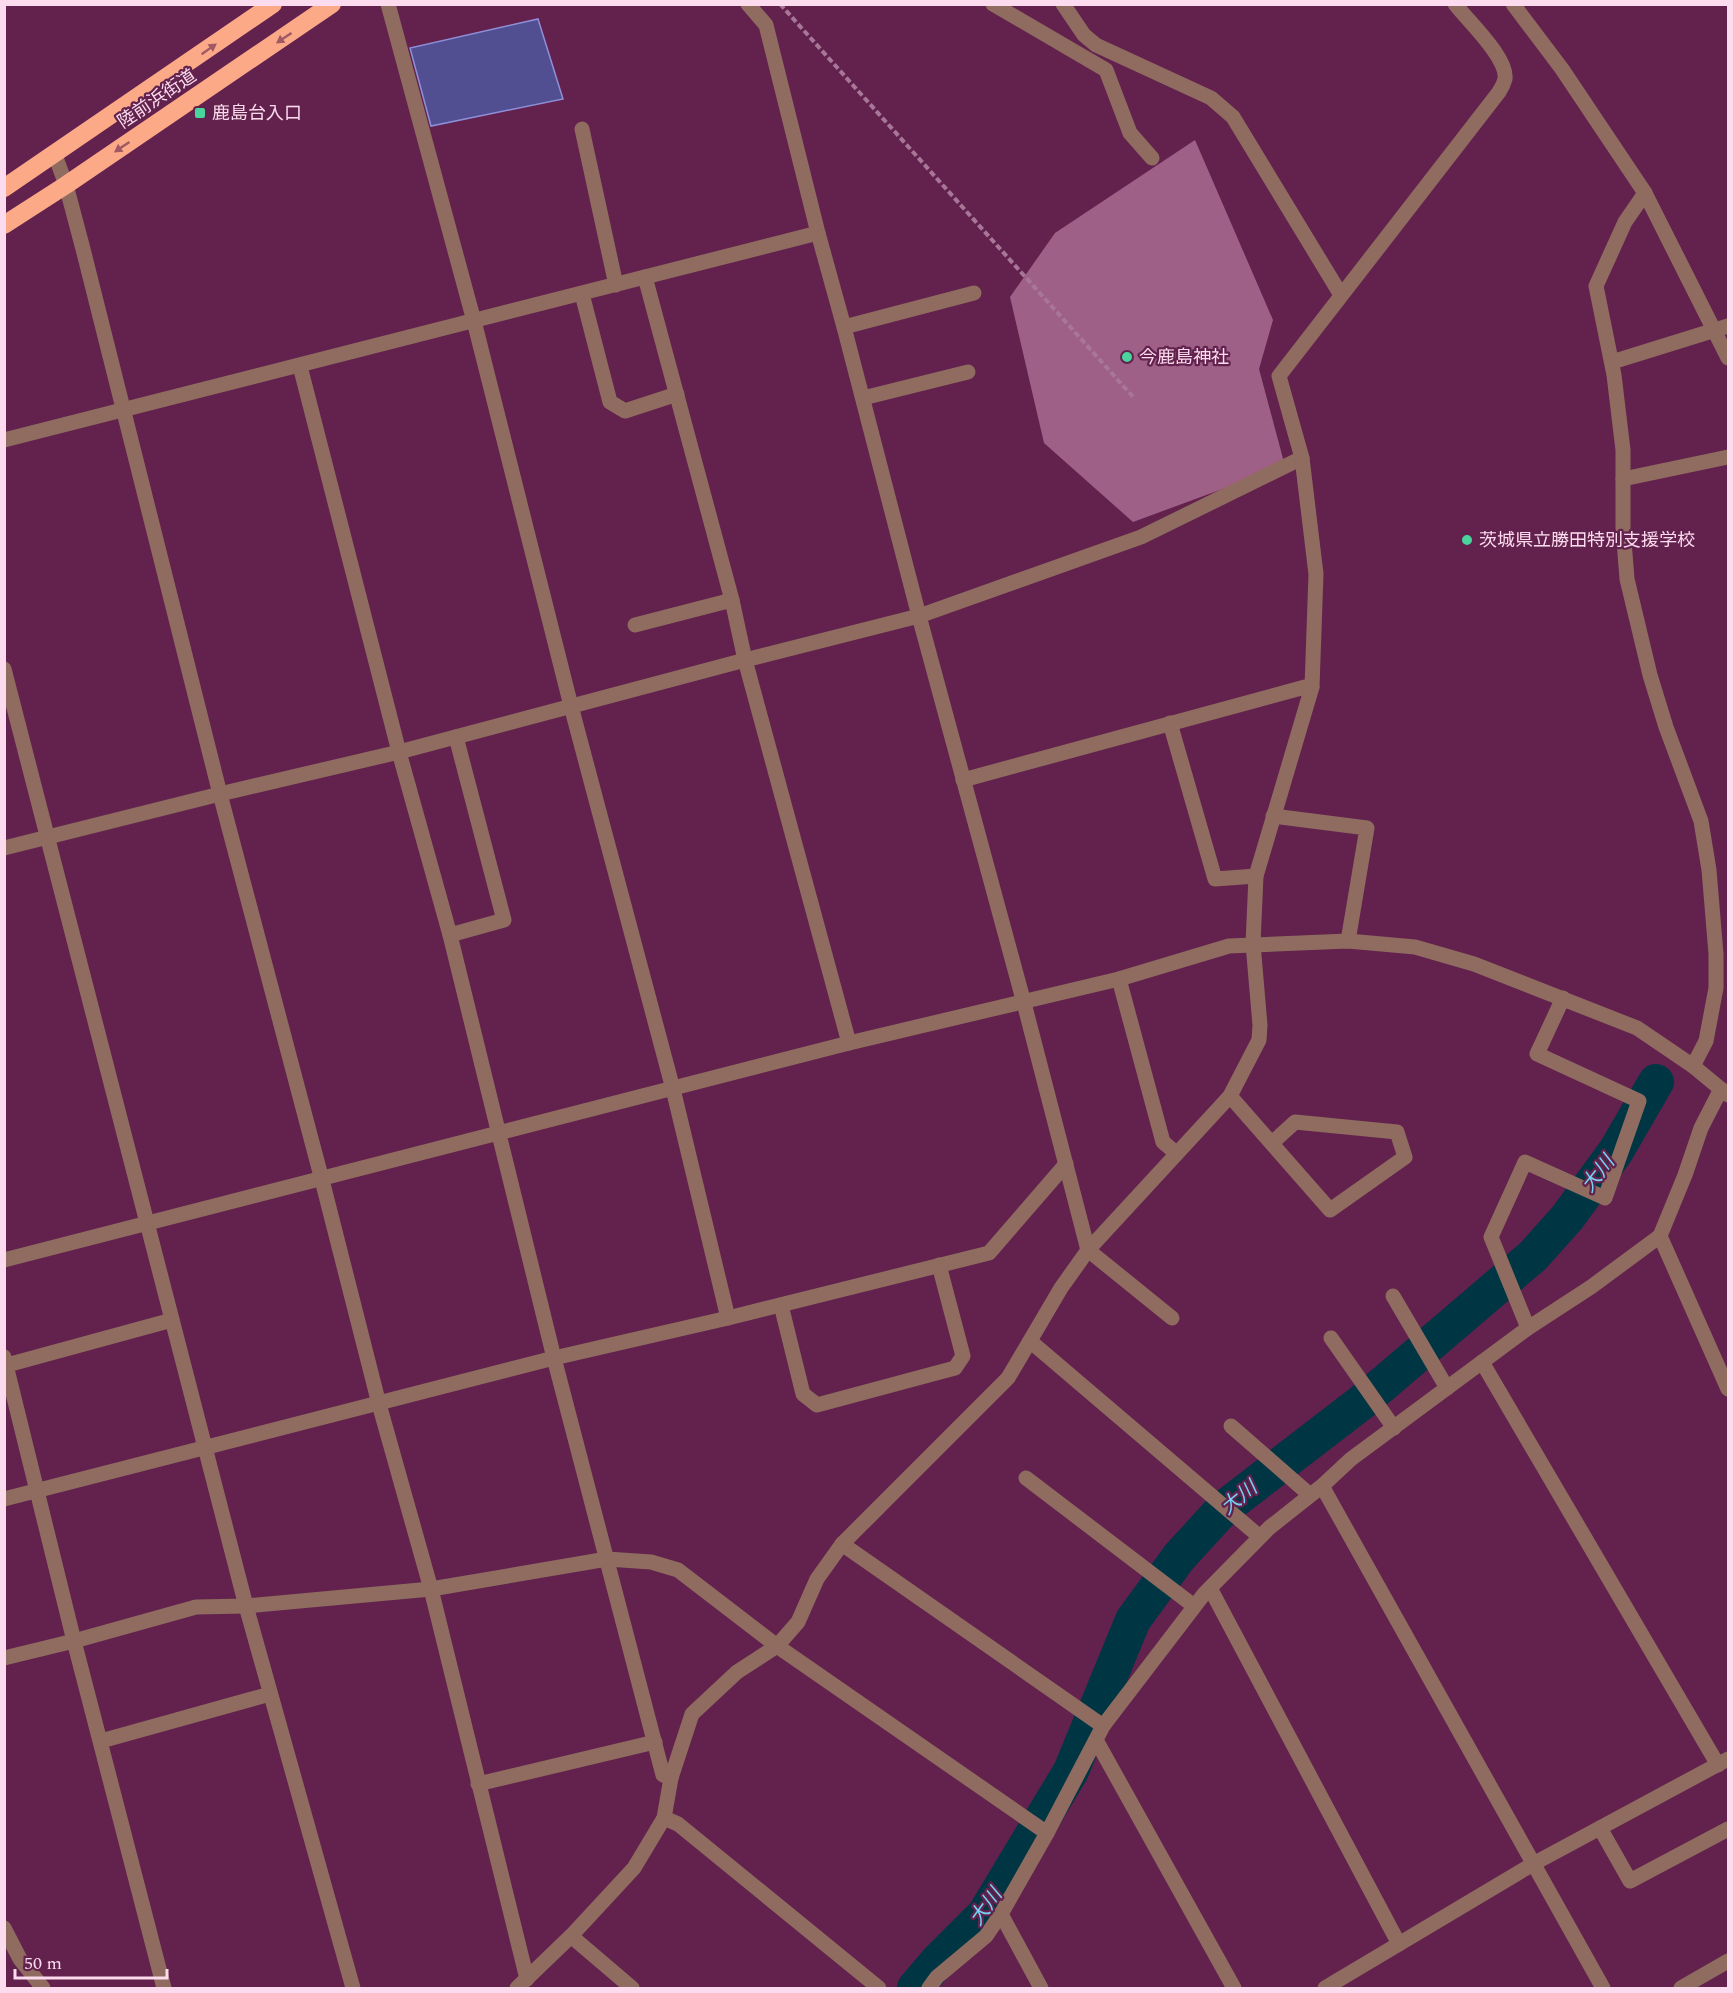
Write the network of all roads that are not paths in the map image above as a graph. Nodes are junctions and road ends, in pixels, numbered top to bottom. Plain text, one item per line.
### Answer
1 (273, 4) edge
2 (332, 4) edge
3 (388, 4) edge
4 (748, 4) edge
5 (993, 4) edge
6 (1063, 4) edge
7 (1455, 4) edge
8 (1513, 4) edge
9 (582, 129) dead end
10 (55, 155) junction
11 (1152, 158) dead end
12 (66, 185) junction
13 (4, 188) edge
14 (1645, 193) junction
15 (4, 225) edge
16 (818, 233) junction
17 (645, 277) junction
18 (616, 285) junction
19 (974, 293) dead end
20 (582, 294) junction
21 (1341, 295) junction
22 (474, 321) junction
23 (844, 327) junction
24 (1722, 328) edge
25 (1728, 358) edge
26 (1612, 362) junction
27 (300, 366) junction
28 (968, 372) dead end
29 (677, 394) junction
30 (863, 398) junction
31 (124, 410) junction
32 (4, 440) edge
33 (1728, 457) edge
34 (1302, 458) junction
35 (1623, 479) junction
36 (732, 600) junction
37 (919, 616) junction
38 (635, 625) dead end
39 (745, 660) junction
40 (4, 669) edge
41 (1312, 687) junction
42 (571, 706) junction
43 (1170, 723) junction
44 (456, 737) junction
45 (399, 752) junction
46 (963, 780) junction
47 (220, 794) junction
48 (1273, 816) junction
49 (48, 837) junction
50 (4, 848) edge
51 (1256, 876) junction
52 (450, 935) junction
53 (1348, 941) junction
54 (1253, 944) junction
55 (1119, 979) junction
56 (1563, 998) junction
57 (1024, 1003) junction
58 (849, 1043) junction
59 (1693, 1066) junction
60 (673, 1089) junction
61 (1725, 1092) edge
62 (1230, 1096) junction
63 (500, 1134) junction
64 (1272, 1143) junction
65 (1176, 1153) junction
66 (1066, 1164) junction
67 (322, 1180) junction
68 (148, 1224) junction
69 (1660, 1236) junction
70 (1088, 1250) junction
71 (4, 1260) edge
72 (939, 1265) junction
73 (1393, 1296) dead end
74 (781, 1305) junction
75 (728, 1318) junction
76 (1172, 1318) dead end
77 (172, 1320) junction
78 (1528, 1328) junction
79 (1331, 1338) dead end
80 (1030, 1341) junction
81 (554, 1358) junction
82 (6, 1361) edge
83 (1482, 1362) junction
84 (1447, 1388) junction
85 (1728, 1389) edge
86 (379, 1404) junction
87 (1231, 1426) dead end
88 (1394, 1428) junction
89 (205, 1447) junction
90 (1026, 1478) dead end
91 (38, 1489) junction
92 (1316, 1490) junction
93 (4, 1498) edge
94 (1260, 1537) junction
95 (842, 1544) junction
96 (607, 1559) junction
97 (430, 1588) junction
98 (1210, 1588) junction
99 (246, 1606) junction
100 (1194, 1606) junction
101 (74, 1641) junction
102 (777, 1646) junction
103 (4, 1658) edge
104 (270, 1694) junction
105 (1103, 1726) junction
106 (1096, 1740) junction
107 (101, 1741) junction
108 (655, 1742) junction
109 (1723, 1762) edge
110 (670, 1778) junction
111 (478, 1784) junction
112 (664, 1818) junction
113 (1600, 1828) junction
114 (1728, 1829) edge
115 (1047, 1833) junction
116 (1533, 1864) junction
117 (1001, 1914) junction
118 (4, 1928) edge
119 (571, 1936) junction
120 (1399, 1944) junction
121 (1728, 1961) edge
122 (522, 1984) edge
123 (627, 1987) edge
124 (43, 1989) edge
125 (164, 1989) edge
126 (353, 1989) edge
127 (879, 1989) edge
128 (928, 1989) edge
129 (1041, 1989) edge
130 (1234, 1989) edge
131 (1325, 1989) edge
132 (1603, 1989) edge
133 (1681, 1989) edge

10 -> 1 highway, 陸前浜街道
2 -> 12 highway, 陸前浜街道
3 - 22 street
4 - 16 street
5 - 11 street
6 - 21 street
7 - 21 street
8 - 14 street
9 - 18 street
10 - 12 street
10 - 13 highway, 陸前浜街道
12 - 15 highway, 陸前浜街道
12 - 31 street
14 - 24 street
14 - 26 street
16 - 17 street
16 - 23 street
17 - 18 street
17 - 29 street
18 - 20 street
19 - 23 street
20 - 22 street
20 - 29 street
21 - 34 street
22 - 27 street
22 - 42 street
23 - 30 street
24 - 25 street
24 - 26 street
26 - 35 street
27 - 31 street
27 - 45 street
28 - 30 street
29 - 36 street
30 - 37 street
31 - 32 street
31 - 47 street
33 - 35 street
34 - 37 street
34 - 41 street
35 - 59 street
36 - 38 street
36 - 39 street
37 - 39 street
37 - 46 street
39 - 42 street
39 - 58 street
40 - 49 street
41 - 43 street
41 - 48 street
42 - 44 street
42 - 60 street
43 - 46 street
43 - 51 street
44 - 45 street
44 - 52 street
45 - 47 street
45 - 52 street
46 - 57 street
47 - 49 street
47 - 67 street
48 - 51 street
48 - 53 street
49 - 50 street
49 - 68 street
51 - 54 street
52 - 63 street
53 - 54 street
53 - 56 street
54 - 55 street
54 - 62 street
55 - 57 street
55 - 65 street
56 - 59 street
56 - 78 street
57 - 58 street
57 - 66 street
58 - 60 street
59 - 61 street
60 - 63 street
60 - 75 street
61 - 69 street
62 - 64 street
62 - 65 street
63 - 67 street
63 - 81 street
64 - 64 street
65 - 70 street
66 - 70 street
66 - 72 street
67 - 68 street
67 - 86 street
68 - 71 street
68 - 77 street
69 - 78 street
69 - 85 street
70 - 76 street
70 - 80 street
72 - 74 street
72 - 74 street
73 - 84 street
74 - 75 street
75 - 81 street
77 - 82 street
77 - 89 street
78 - 83 street
79 - 88 street
80 - 94 street
80 - 95 street
81 - 86 street
81 - 96 street
82 - 91 street
83 - 84 street
83 - 109 street
84 - 88 street
86 - 89 street
86 - 97 street
87 - 92 street
88 - 92 street
89 - 91 street
89 - 99 street
90 - 100 street
91 - 93 street
91 - 101 street
92 - 94 street
92 - 116 street
94 - 98 street
95 - 102 street
95 - 105 street
96 - 97 street
96 - 102 street
96 - 108 street
97 - 99 street
97 - 111 street
98 - 100 street
98 - 120 street
99 - 101 street
99 - 104 street
100 - 105 street
101 - 103 street
101 - 107 street
102 - 110 street
102 - 115 street
104 - 107 street
104 - 126 street
105 - 106 street
106 - 115 street
106 - 130 street
107 - 125 street
108 - 110 street
108 - 111 street
109 - 113 street
110 - 112 street
111 - 122 street
112 - 119 street
112 - 127 street
113 - 114 street
113 - 116 street
115 - 117 street
116 - 120 street
116 - 132 street
117 - 128 street
117 - 129 street
118 - 124 street
119 - 122 street
119 - 123 street
120 - 131 street
121 - 133 street

